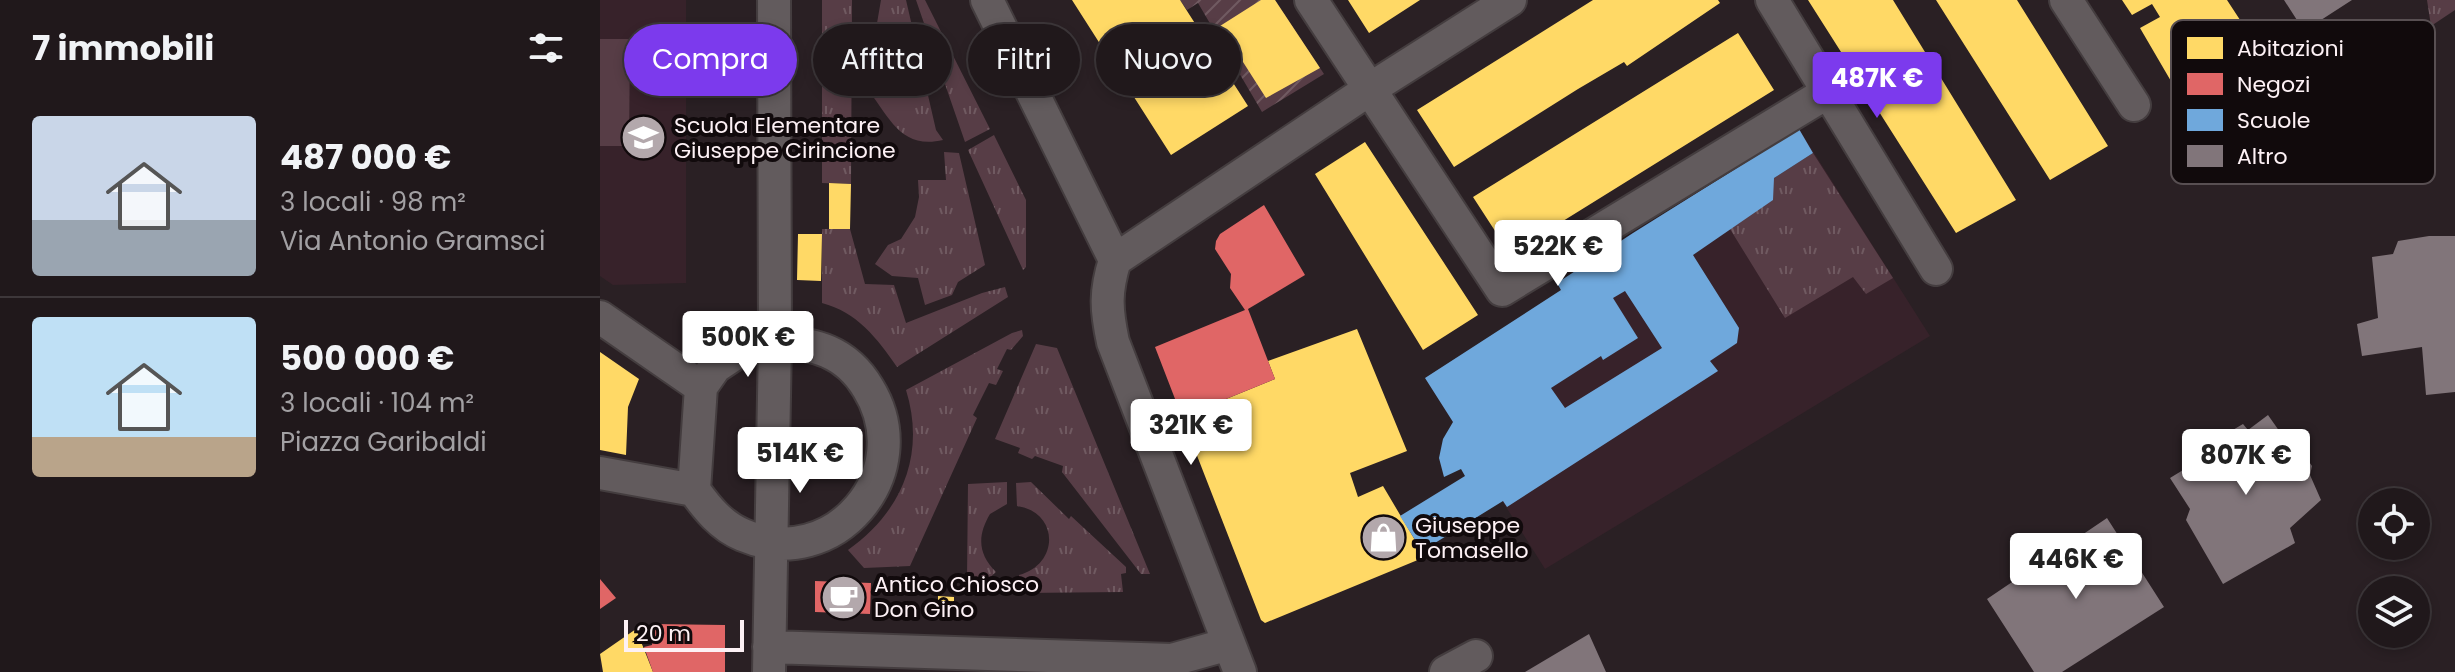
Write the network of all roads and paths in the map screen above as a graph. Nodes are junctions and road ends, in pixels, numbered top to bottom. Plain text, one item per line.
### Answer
1 (774, 0) edge
2 (987, 0) edge
3 (1311, 0) edge
4 (1510, 0) edge
5 (1772, 0) edge
6 (2066, 0) edge
7 (1370, 89) junction
8 (1828, 92) junction
9 (2134, 105) dead end
10 (1115, 260) junction
11 (1936, 269) dead end
12 (600, 317) edge
13 (775, 341) junction
14 (701, 387) junction
15 (600, 473) edge
16 (694, 490) junction
17 (771, 543) junction
18 (1476, 656) dead end
19 (1234, 658) edge
20 (769, 661) edge
21 (1037, 665) edge
22 (1446, 672) edge

1 - 13 street
2 - 10 street
3 - 7 street
4 - 7 street
5 - 8 street
6 - 9 street
7 - 8 street
7 - 10 street
8 - 11 street
10 - 19 street
12 - 14 street
13 - 14 street
13 - 17 street
13 - 17 street
14 - 16 street
15 - 16 street
16 - 17 street
17 - 20 street
18 - 22 street
19 - 21 street
20 - 21 street

